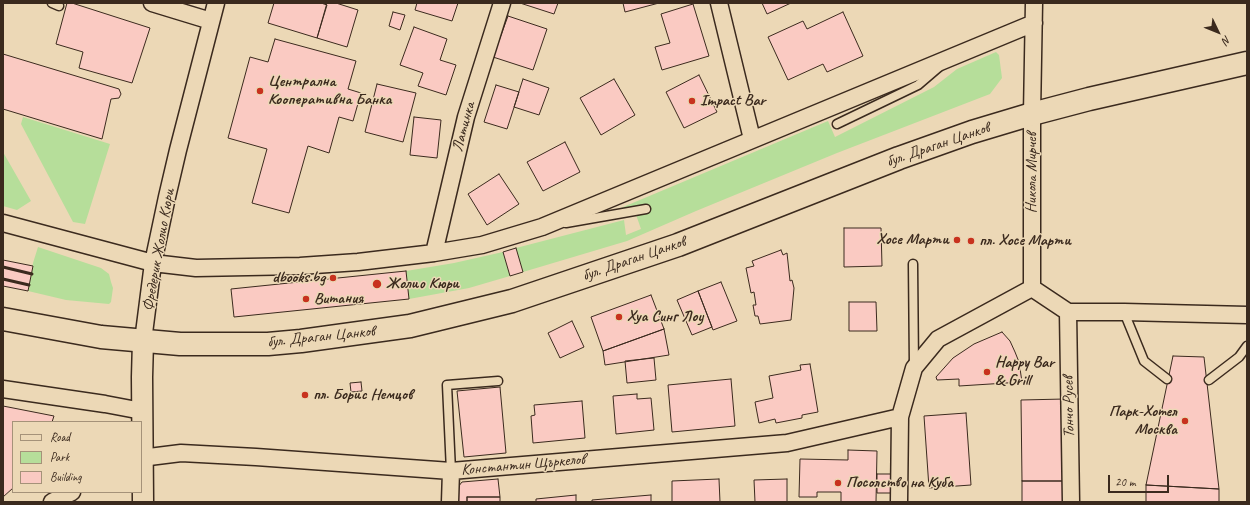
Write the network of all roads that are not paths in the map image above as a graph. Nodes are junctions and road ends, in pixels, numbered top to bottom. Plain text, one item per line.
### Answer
1 (152, 3) edge
2 (216, 3) edge
3 (502, 3) edge
4 (719, 3) edge
5 (1034, 3) edge
6 (211, 21) junction
7 (1034, 23) junction
8 (951, 57) junction
9 (1247, 63) edge
10 (1032, 114) junction
11 (837, 124) dead end
12 (752, 139) junction
13 (646, 209) dead end
14 (3, 223) edge
15 (540, 228) junction
16 (434, 253) junction
17 (153, 263) junction
18 (913, 264) dead end
19 (1032, 288) junction
20 (1068, 312) junction
21 (1124, 312) junction
22 (1247, 315) edge
23 (3, 318) edge
24 (143, 341) junction
25 (1247, 346) edge
26 (914, 368) junction
27 (1167, 379) dead end
28 (1209, 380) dead end
29 (498, 381) dead end
30 (3, 389) edge
31 (142, 411) junction
32 (900, 417) junction
33 (142, 458) edge
34 (451, 471) junction
35 (70, 493) edge
36 (52, 502) edge
37 (142, 502) edge
38 (450, 502) edge
39 (899, 502) edge
40 (1070, 502) edge

1 - 6 street
2 - 6 street, Фредерик Жолио Кюри
3 - 16 street, Латинка
4 - 12 street
5 - 7 street, Никола Мирчев
6 - 17 street, Фредерик Жолио Кюри
7 - 8 street
7 - 10 street, Никола Мирчев
8 - 11 lane
8 - 12 street
9 - 10 main road, бул. Драган Цанков
10 - 19 street, Никола Мирчев
10 - 24 main road, бул. Драган Цанков
12 - 15 street
13 - 15 lane
14 - 17 street
15 - 16 street
16 - 17 street
17 - 24 street, Фредерик Жолио Кюри
18 - 26 lane
19 - 20 street
19 - 26 street
20 - 21 street
20 - 40 street, Тончо Русев
21 - 22 street
21 - 27 lane
23 - 24 main road, бул. Драган Цанков
24 - 31 street, Фредерик Жолио Кюри
25 - 28 lane
26 - 32 street
29 - 34 lane
30 - 31 street
31 - 33 street, Фредерик Жолио Кюри
32 - 34 street, Константин Щъркелов
32 - 39 street
33 - 34 street, Константин Щъркелов
33 - 37 street, Фредерик Жолио Кюри
34 - 38 street
35 - 36 street

